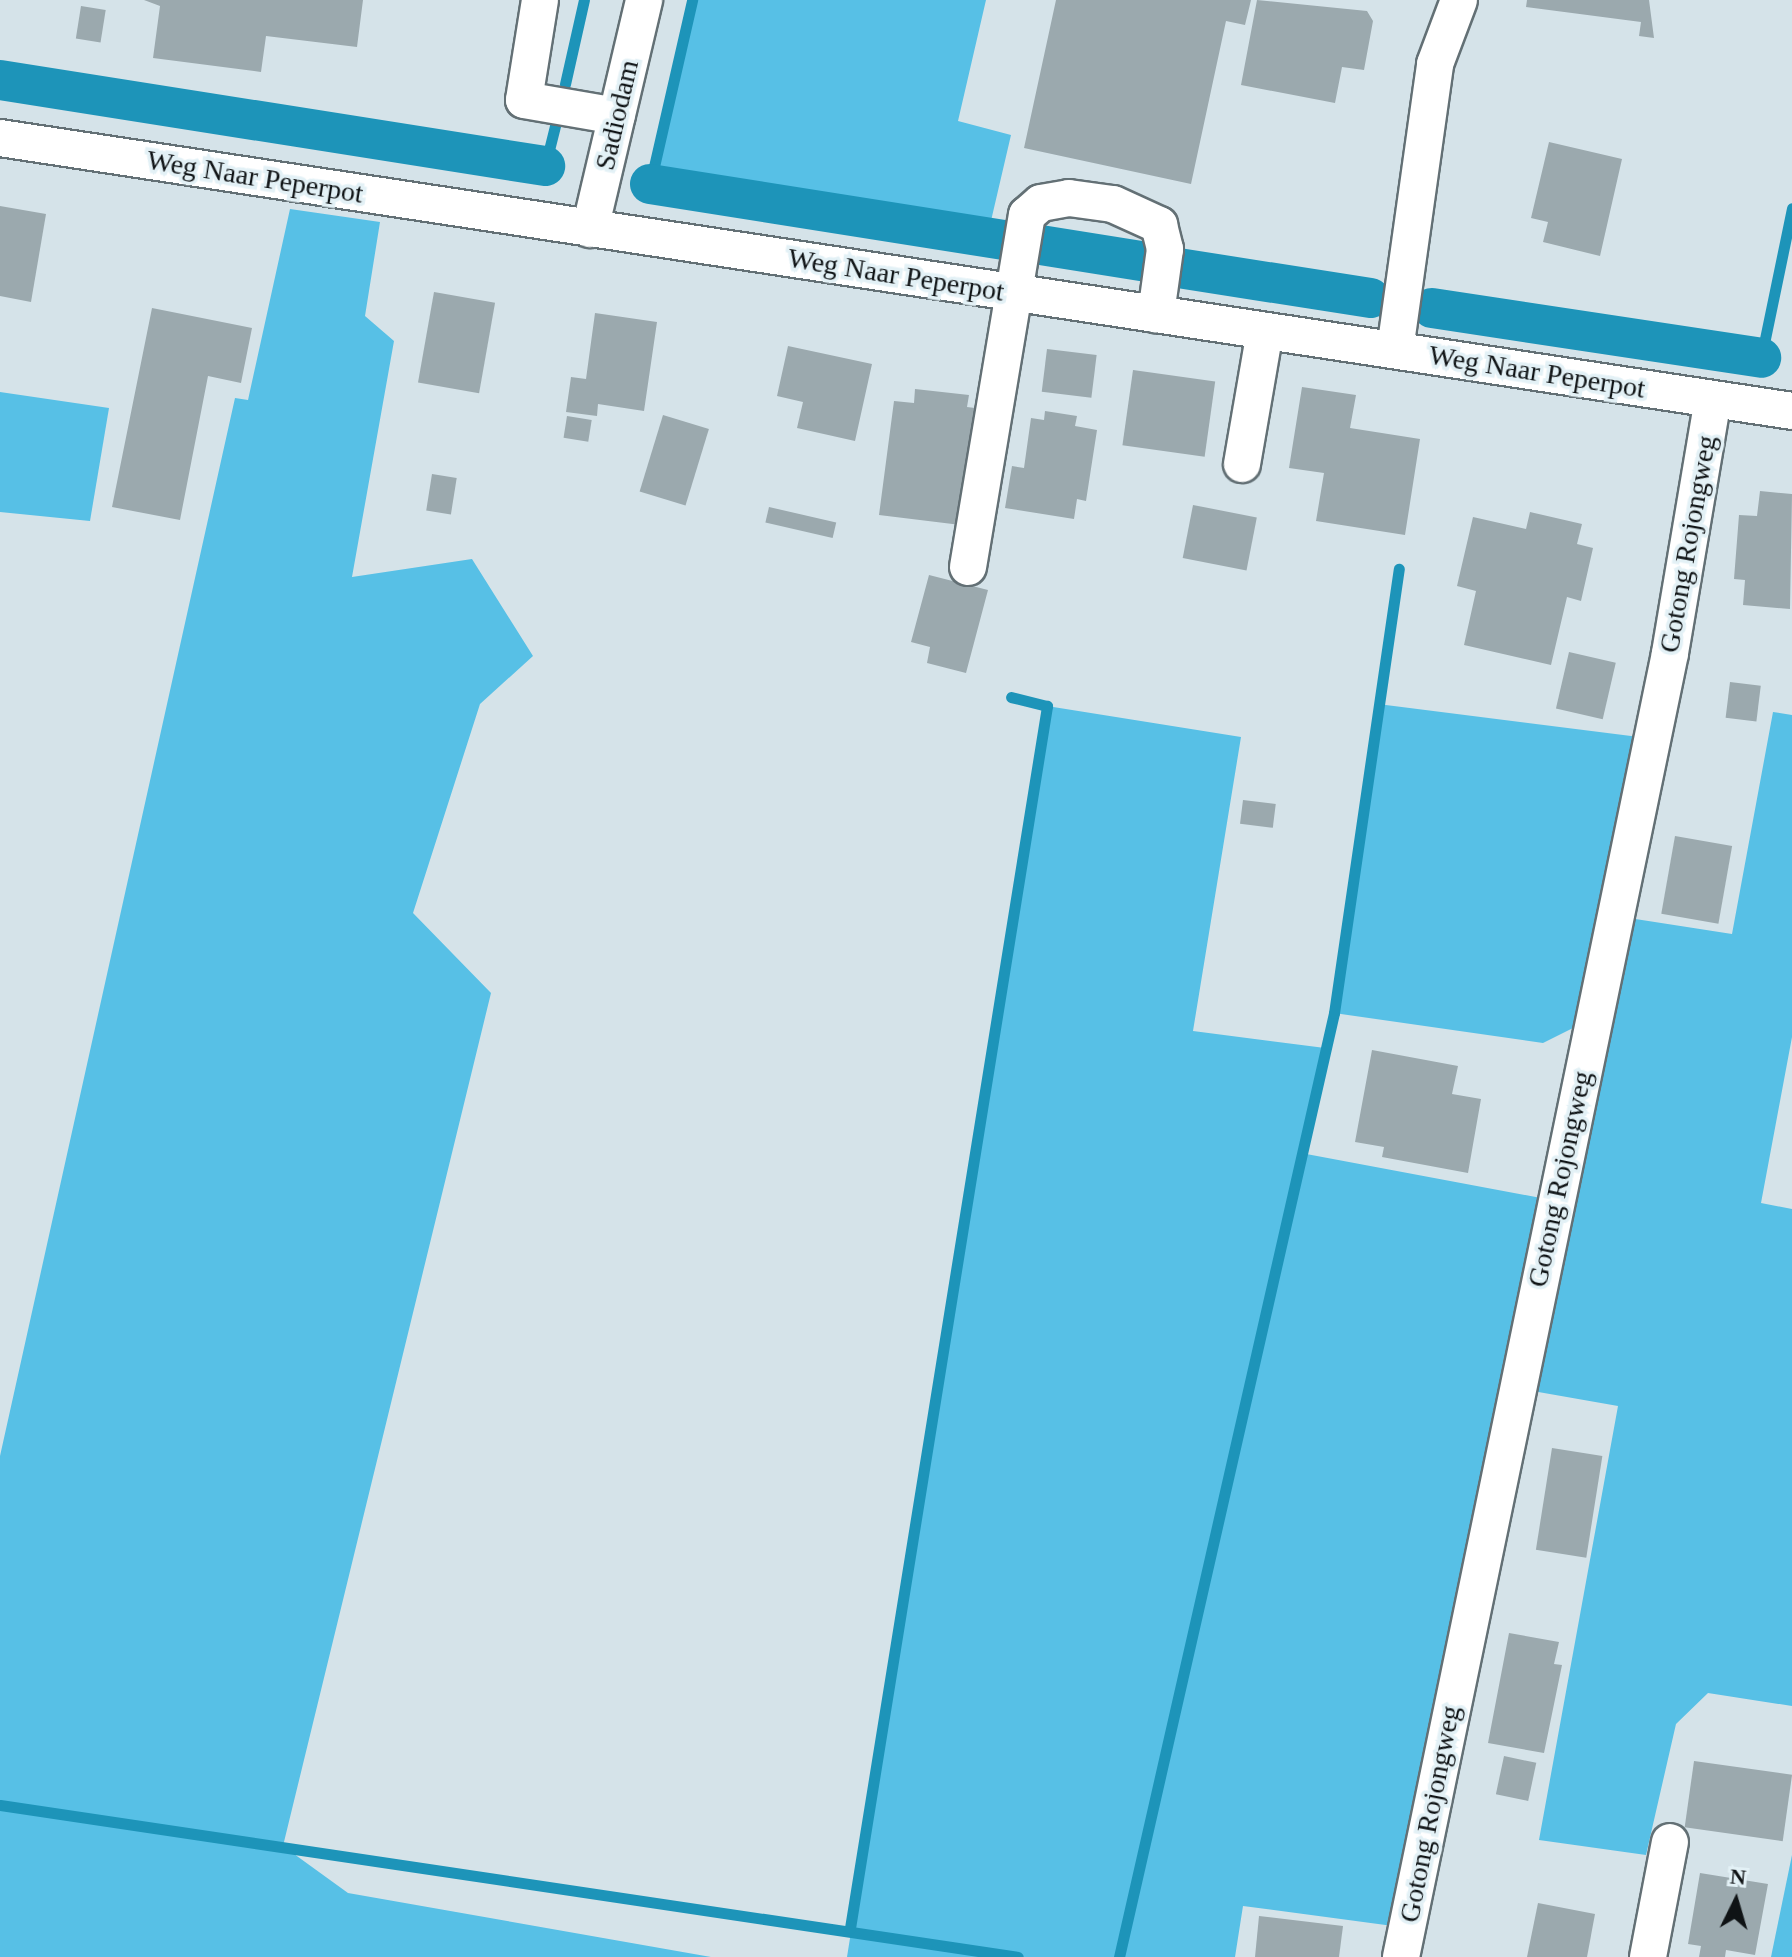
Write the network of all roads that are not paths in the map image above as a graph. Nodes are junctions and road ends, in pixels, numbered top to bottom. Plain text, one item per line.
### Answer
1 (540, 0) edge
2 (644, 0) edge
3 (1459, 0) edge
4 (617, 116) junction
5 (0, 138) edge
6 (590, 229) junction
7 (1012, 292) junction
8 (1156, 314) junction
9 (1265, 331) junction
10 (1395, 350) junction
11 (1713, 400) junction
12 (1792, 411) edge
13 (1242, 464) dead end
14 (968, 567) dead end
15 (1670, 1842) dead end
16 (1401, 1957) edge
17 (1648, 1957) edge

1 - 4 street
2 - 4 street, Sadiodam
3 - 10 street
4 - 6 street, Sadiodam
5 - 6 street, Weg Naar Peperpot
6 - 7 street, Weg Naar Peperpot
7 - 8 street, Weg Naar Peperpot
7 - 8 street
7 - 14 street
8 - 9 street, Weg Naar Peperpot
9 - 10 street, Weg Naar Peperpot
9 - 13 street
10 - 11 street, Weg Naar Peperpot
11 - 12 street, Weg Naar Peperpot
11 - 16 street, Gotong Rojongweg
15 - 17 street

